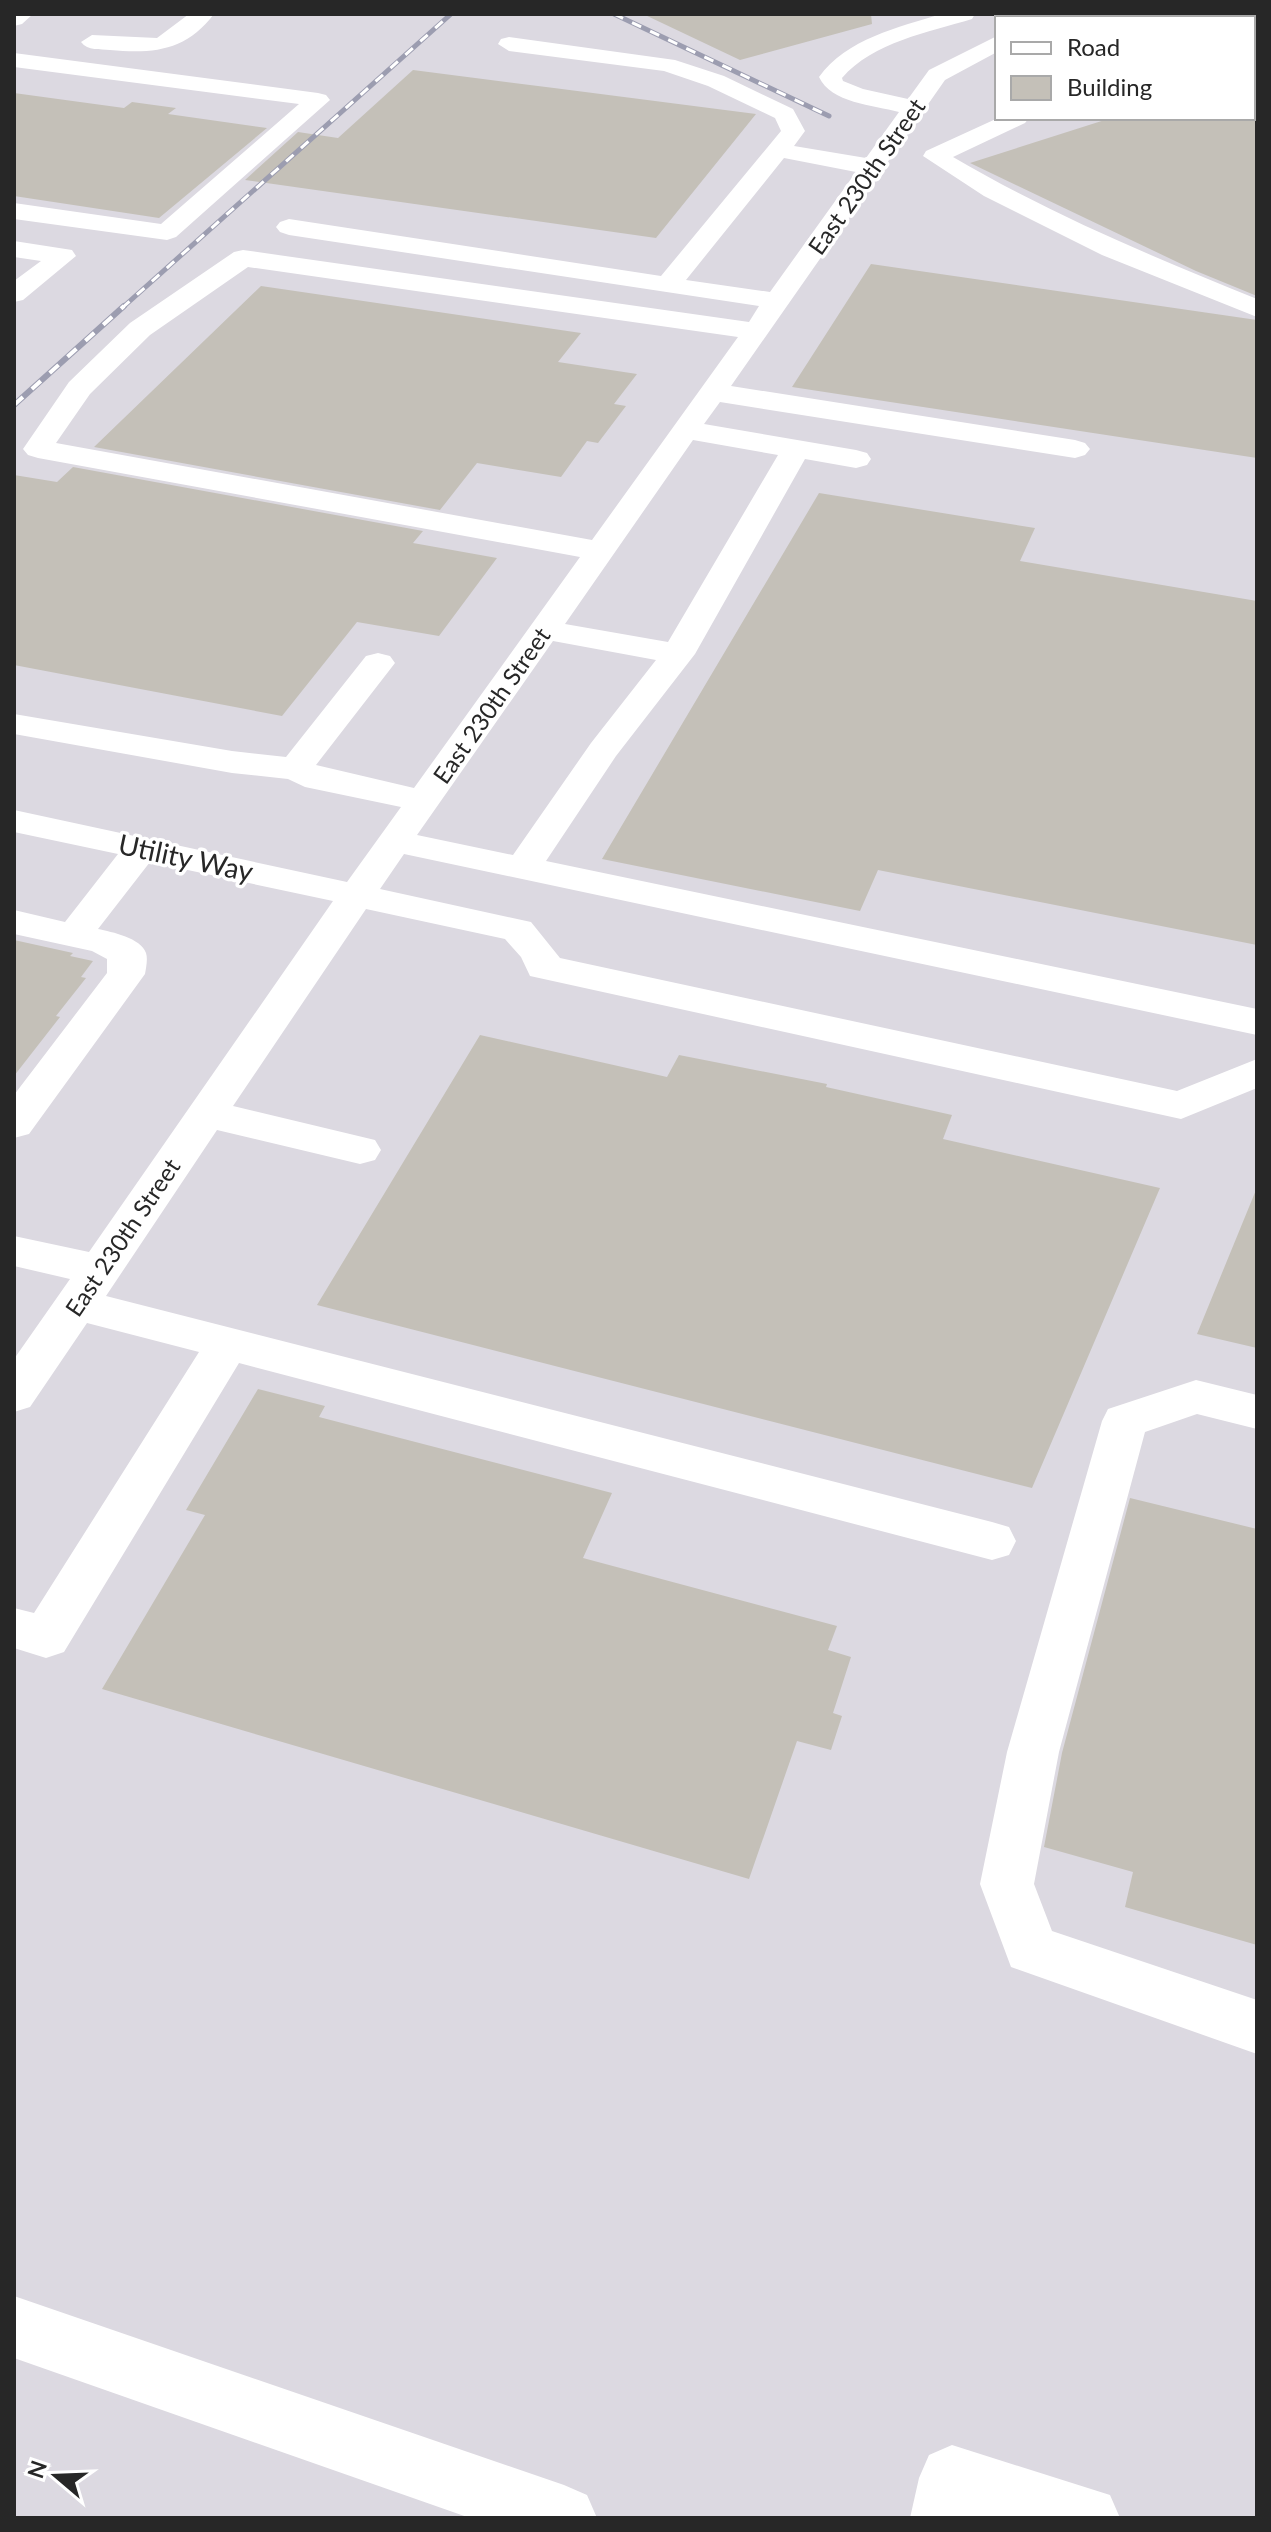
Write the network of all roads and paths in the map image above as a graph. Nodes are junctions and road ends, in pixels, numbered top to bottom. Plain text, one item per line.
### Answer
1 (22, 14) edge
2 (203, 14) edge
3 (964, 14) edge
4 (14, 19) edge
5 (65, 38) dead end
6 (509, 44) dead end
7 (991, 51) edge
8 (14, 60) edge
9 (914, 108) junction
10 (1011, 120) edge
11 (778, 150) junction
12 (902, 156) junction
13 (965, 203) dead end
14 (14, 211) edge
15 (289, 227) dead end
16 (14, 249) edge
17 (1054, 249) dead end
18 (668, 285) junction
19 (14, 294) edge
20 (777, 301) junction
21 (1257, 309) edge
22 (756, 331) junction
23 (1257, 334) edge
24 (713, 392) junction
25 (686, 430) junction
26 (796, 449) junction
27 (1075, 449) dead end
28 (856, 459) dead end
29 (600, 551) junction
30 (544, 630) junction
31 (678, 654) junction
32 (378, 663) dead end
33 (14, 724) edge
34 (295, 769) junction
35 (423, 801) junction
36 (14, 821) edge
37 (395, 841) junction
38 (142, 848) junction
39 (522, 869) junction
40 (358, 893) junction
41 (14, 922) edge
42 (74, 935) junction
43 (1257, 1022) edge
44 (1257, 1072) edge
45 (207, 1114) junction
46 (14, 1124) edge
47 (360, 1150) dead end
48 (14, 1251) edge
49 (88, 1287) junction
50 (228, 1343) junction
51 (14, 1395) edge
52 (1257, 1412) edge
53 (992, 1541) dead end
54 (14, 1628) edge
55 (1257, 2027) edge
56 (14, 2327) edge
57 (564, 2518) edge
58 (943, 2518) edge
59 (1087, 2518) edge

1 - 4 street
2 - 5 street
3 - 9 street
6 - 11 street
7 - 9 street, East 230th Street
8 - 14 street
9 - 12 street, East 230th Street
10 - 12 street
11 - 12 street
11 - 18 street
12 - 13 street
12 - 20 street, East 230th Street
12 - 21 street
15 - 18 street
16 - 19 street
17 - 23 street
18 - 20 street
20 - 22 street, East 230th Street
22 - 24 street, East 230th Street
22 - 29 street
24 - 25 street, East 230th Street
24 - 27 street
25 - 26 street
25 - 29 street, East 230th Street
26 - 28 street
26 - 31 street
29 - 30 street, East 230th Street
30 - 31 street
30 - 35 street, East 230th Street
31 - 39 street
32 - 34 street
33 - 34 street
34 - 35 street
35 - 37 street, East 230th Street
36 - 38 street, Utility Way
37 - 39 street
37 - 40 street, East 230th Street
38 - 40 street, Utility Way
38 - 42 street
39 - 43 street
40 - 44 street, Utility Way
40 - 45 street, East 230th Street
41 - 42 street
42 - 46 street
45 - 47 street
45 - 49 street, East 230th Street
48 - 49 street
49 - 50 street
49 - 51 street, East 230th Street
50 - 53 street
50 - 54 street
52 - 55 street
56 - 57 street
58 - 59 street

